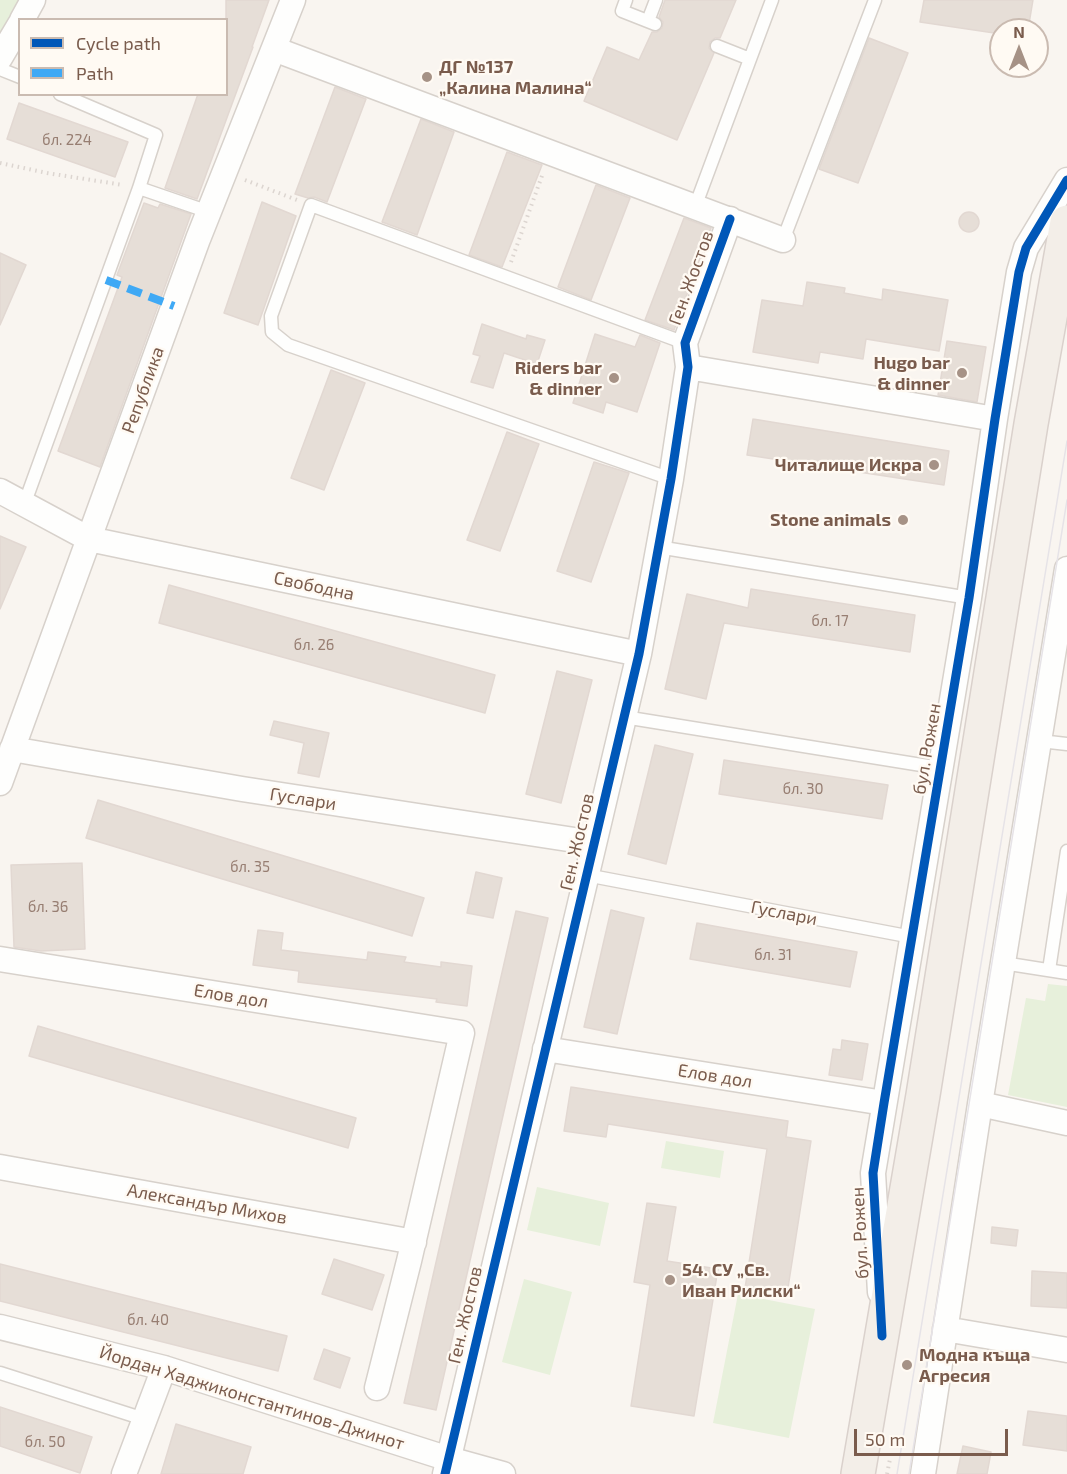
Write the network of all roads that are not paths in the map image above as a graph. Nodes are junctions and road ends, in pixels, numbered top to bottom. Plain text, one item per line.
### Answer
1 (33, 0) edge
2 (292, 0) edge
3 (626, 0) edge
4 (656, 0) edge
5 (772, 0) edge
6 (875, 0) edge
7 (23, 18) edge
8 (18, 27) edge
9 (717, 46) dead end
10 (274, 49) junction
11 (0, 58) edge
12 (750, 59) junction
13 (0, 69) edge
14 (18, 76) edge
15 (65, 96) edge
16 (1067, 180) edge
17 (140, 188) junction
18 (695, 207) junction
19 (209, 212) junction
20 (730, 219) junction
21 (1067, 222) edge
22 (783, 240) joint
23 (685, 343) junction
24 (688, 367) junction
25 (995, 419) junction
26 (671, 479) junction
27 (0, 491) edge
28 (24, 505) junction
29 (89, 539) junction
30 (658, 547) junction
31 (1067, 569) edge
32 (969, 598) junction
33 (639, 654) junction
34 (1060, 664) edge
35 (624, 717) junction
36 (1040, 741) junction
37 (1067, 744) edge
38 (12, 749) junction
39 (940, 768) junction
40 (0, 783) edge
41 (594, 843) junction
42 (1067, 851) edge
43 (586, 875) junction
44 (912, 937) junction
45 (0, 959) edge
46 (1003, 963) junction
47 (1049, 970) junction
48 (1067, 973) edge
49 (545, 1049) junction
50 (884, 1103) junction
51 (980, 1104) junction
52 (1067, 1123) edge
53 (0, 1167) edge
54 (414, 1242) junction
55 (0, 1327) edge
56 (945, 1329) junction
57 (882, 1336) junction
58 (1067, 1350) edge
59 (164, 1368) junction
60 (0, 1373) edge
61 (377, 1388) dead end
62 (144, 1419) junction
63 (447, 1466) edge
64 (124, 1474) edge
65 (503, 1474) edge
66 (858, 1474) edge
67 (923, 1474) edge

1 - 7 street
2 - 10 street, Република
3 - 4 lane
5 - 12 lane
6 - 22 lane
8 - 11 street
9 - 12 lane
10 - 18 street
10 - 19 street, Република
12 - 18 lane
13 - 14 lane
15 - 17 lane
16 - 25 street, бул. Рожен
17 - 19 lane
17 - 28 lane
18 - 20 street
19 - 29 street, Република
20 - 22 street
20 - 23 street, Ген. Жостов
21 - 57 main road, бул. Рожен
23 - 24 street, Ген. Жостов
23 - 26 lane
24 - 25 street
24 - 26 street, Ген. Жостов
25 - 32 street, бул. Рожен
26 - 30 street, Ген. Жостов
27 - 28 street, Свободна
28 - 29 street, Свободна
29 - 33 street, Свободна
29 - 38 street, Република
30 - 32 lane
30 - 33 street, Ген. Жостов
31 - 34 street
32 - 39 street, бул. Рожен
33 - 35 street, Ген. Жостов
34 - 36 street
35 - 39 lane
35 - 41 street, Ген. Жостов
36 - 37 lane
36 - 46 street
38 - 40 street, Република
38 - 41 street, Гуслари
39 - 44 street, бул. Рожен
41 - 43 street, Ген. Жостов
42 - 47 lane
43 - 44 lane, Гуслари
43 - 49 street, Ген. Жостов
44 - 50 street, бул. Рожен
45 - 54 street, Елов дол
46 - 47 lane
46 - 51 street
47 - 48 lane
49 - 50 street, Елов дол
49 - 63 street, Ген. Жостов
50 - 57 street, бул. Рожен
51 - 52 street
51 - 56 street
53 - 54 street, Александър Михов
54 - 61 street
55 - 59 street, Йордан Хаджиконстантинов-Джинот
56 - 58 street
56 - 67 street
57 - 66 main road, бул. Рожен
59 - 62 street
59 - 63 street, Йордан Хаджиконстантинов-Джинот
60 - 62 lane
62 - 64 street
63 - 65 street, Йордан Хаджиконстантинов-Джинот

